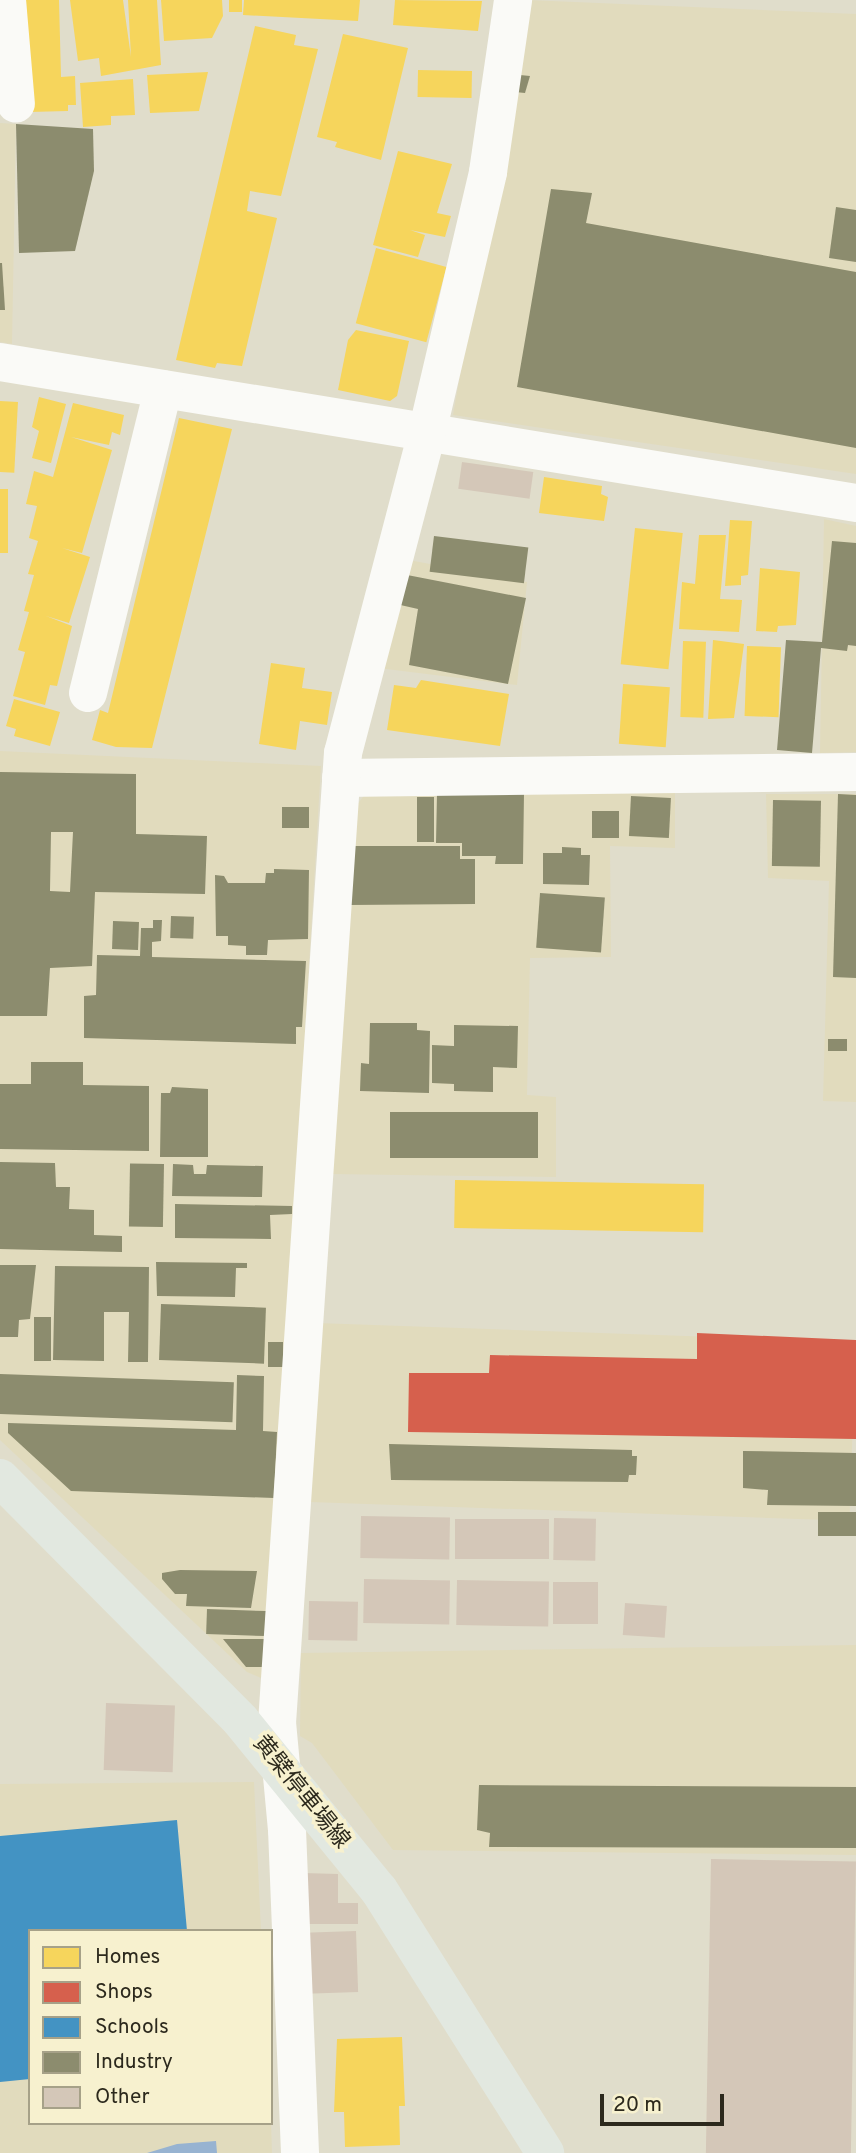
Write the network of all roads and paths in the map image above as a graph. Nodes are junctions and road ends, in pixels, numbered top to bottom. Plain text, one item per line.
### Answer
1 (7, 0) edge
2 (513, 0) edge
3 (16, 104) dead end
4 (0, 362) edge
5 (162, 391) junction
6 (427, 436) junction
7 (856, 503) edge
8 (88, 693) dead end
9 (856, 772) edge
10 (341, 778) junction
11 (0, 1478) edge
12 (281, 1771) junction
13 (300, 2153) edge
14 (545, 2153) edge

1 - 3 street
2 - 6 street
4 - 5 street
5 - 6 street
5 - 8 street
6 - 7 street
6 - 10 street
9 - 10 street
10 - 12 street
11 - 12 main road, 黄檗停車場線
12 - 13 street
12 - 14 main road, 黄檗停車場線

